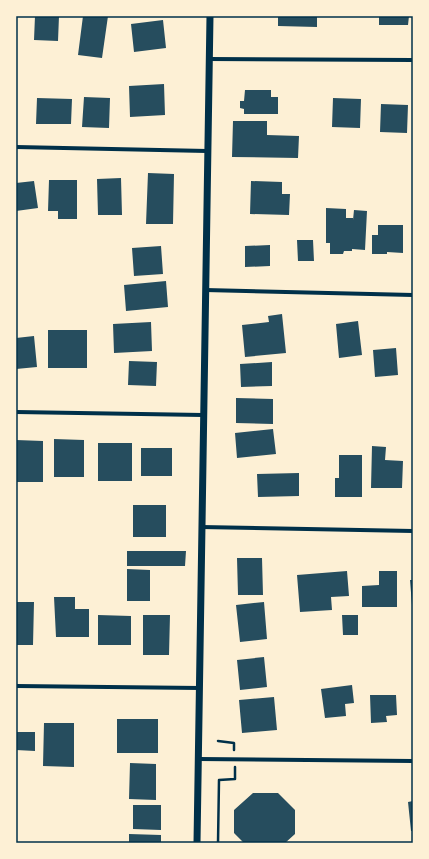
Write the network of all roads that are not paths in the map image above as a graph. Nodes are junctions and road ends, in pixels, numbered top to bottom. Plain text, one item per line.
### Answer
1 (210, 16) edge
2 (208, 59) junction
3 (413, 60) edge
4 (16, 147) edge
5 (208, 151) junction
6 (205, 290) junction
7 (413, 295) edge
8 (16, 412) edge
9 (203, 414) junction
10 (201, 527) junction
11 (413, 531) edge
12 (16, 686) edge
13 (200, 688) junction
14 (199, 759) junction
15 (413, 761) edge
16 (197, 843) edge

1 - 2 street
2 - 3 street
2 - 5 street
4 - 5 street
5 - 6 street
6 - 7 street
6 - 9 street
8 - 9 street
9 - 10 street
10 - 11 street
10 - 13 street
12 - 13 street
13 - 14 street
14 - 15 street
14 - 16 street

